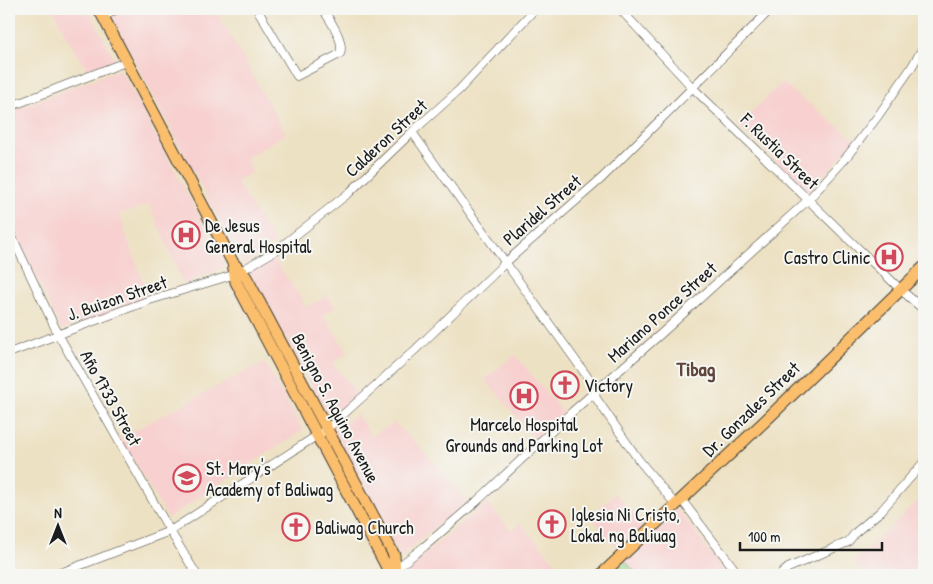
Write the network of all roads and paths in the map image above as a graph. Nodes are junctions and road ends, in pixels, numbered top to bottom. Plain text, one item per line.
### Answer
1 (117, 9) edge
2 (257, 9) edge
3 (323, 9) edge
4 (535, 9) edge
5 (620, 9) edge
6 (771, 9) edge
7 (101, 13) edge
8 (924, 46) edge
9 (128, 61) junction
10 (692, 87) junction
11 (9, 107) edge
12 (412, 132) junction
13 (808, 200) junction
14 (9, 230) edge
15 (505, 263) junction
16 (924, 267) edge
17 (237, 269) junction
18 (900, 289) junction
19 (924, 310) edge
20 (58, 334) junction
21 (9, 353) edge
22 (595, 392) junction
23 (322, 432) junction
24 (924, 462) edge
25 (678, 502) junction
26 (170, 531) junction
27 (393, 573) edge
28 (55, 575) edge
29 (197, 575) edge
30 (601, 575) edge
31 (739, 575) edge
32 (780, 575) edge

1 - 7 street
2 - 3 street
4 - 12 street, Calderon Street
5 - 10 street, F. Rustia Street
6 - 10 street, Plaridel Street
7 - 9 main road, Benigno S. Aquino Avenue
8 - 13 street, Mariano Ponce Street
9 - 11 street
9 - 17 main road, Benigno S. Aquino Avenue
10 - 13 street, F. Rustia Street
10 - 15 street, Plaridel Street
12 - 15 street
12 - 17 street, Calderon Street
13 - 18 street, F. Rustia Street
13 - 22 street, Mariano Ponce Street
14 - 20 street, Año 1733 Street
15 - 22 street
15 - 23 street, Plaridel Street
16 - 18 main road, Dr. Gonzales Street
17 - 20 street, J. Buizon Street
17 - 23 main road, Benigno S. Aquino Avenue
18 - 19 street, F. Rustia Street
18 - 25 main road, Dr. Gonzales Street
20 - 21 street, J. Buizon Street
20 - 26 street, Año 1733 Street
22 - 25 street
22 - 27 street, Mariano Ponce Street
23 - 26 street, Plaridel Street
23 - 27 main road, Benigno S. Aquino Avenue
24 - 32 street
25 - 30 main road, Dr. Gonzales Street
25 - 31 street
26 - 28 street, Plaridel Street
26 - 29 street, Año 1733 Street

